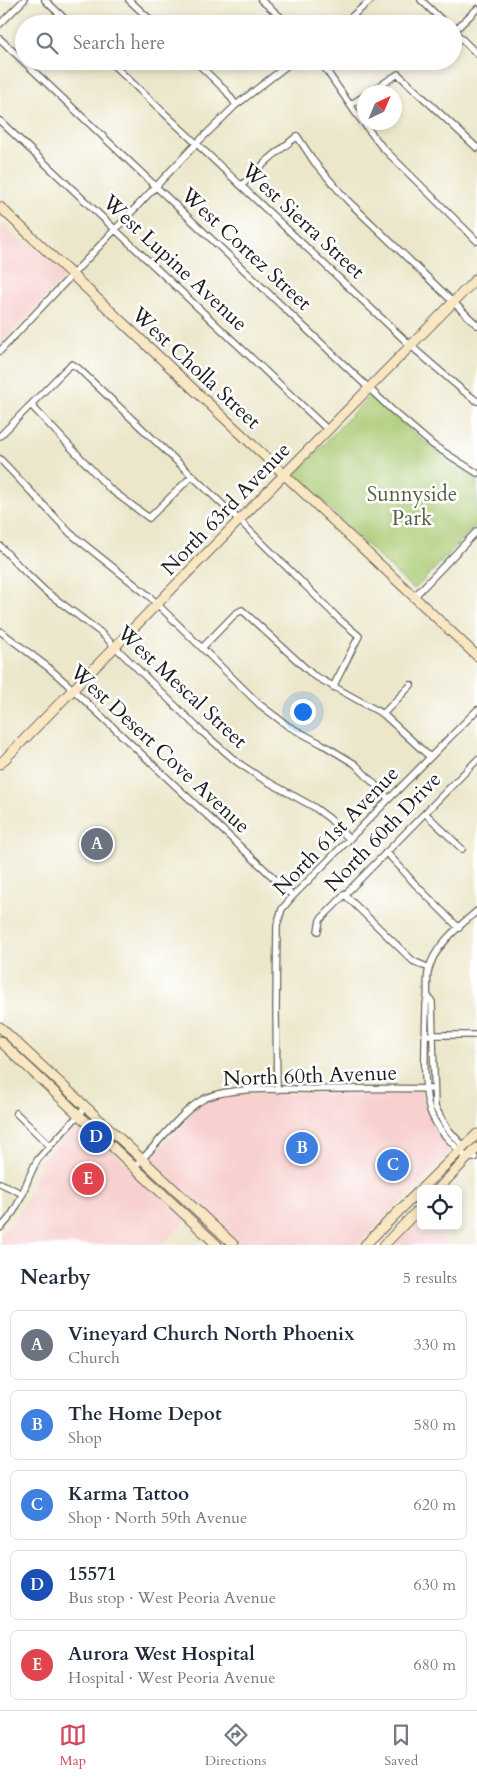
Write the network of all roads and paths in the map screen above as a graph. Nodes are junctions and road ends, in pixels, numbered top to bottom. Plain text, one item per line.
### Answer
1 (24, 0) edge
2 (45, 0) edge
3 (129, 0) edge
4 (261, 0) edge
5 (371, 0) edge
6 (421, 0) edge
7 (477, 9) edge
8 (61, 15) edge
9 (145, 15) edge
10 (278, 15) edge
11 (354, 15) edge
12 (437, 15) edge
13 (462, 23) edge
14 (0, 24) edge
15 (0, 39) edge
16 (462, 39) edge
17 (15, 53) edge
18 (477, 54) edge
19 (33, 70) edge
20 (119, 70) edge
21 (204, 70) edge
22 (281, 70) edge
23 (326, 70) edge
24 (381, 85) edge
25 (357, 100) edge
26 (236, 105) junction
27 (350, 105) junction
28 (0, 121) edge
29 (197, 143) junction
30 (477, 148) edge
31 (242, 185) junction
32 (156, 187) junction
33 (0, 207) edge
34 (116, 230) junction
35 (477, 241) edge
36 (73, 276) junction
37 (477, 278) edge
38 (453, 302) junction
39 (477, 325) edge
40 (411, 346) junction
41 (0, 351) edge
42 (369, 388) junction
43 (477, 401) edge
44 (30, 405) junction
45 (328, 430) junction
46 (0, 436) edge
47 (0, 459) edge
48 (477, 474) edge
49 (283, 475) junction
50 (192, 476) junction
51 (239, 520) junction
52 (477, 531) edge
53 (0, 546) edge
54 (414, 597) junction
55 (157, 604) junction
56 (0, 631) edge
57 (115, 647) junction
58 (202, 648) junction
59 (477, 656) edge
60 (411, 685) dead end
61 (334, 687) junction
62 (73, 690) junction
63 (477, 710) edge
64 (383, 714) junction
65 (430, 757) junction
66 (477, 760) edge
67 (0, 764) edge
68 (389, 799) junction
69 (425, 813) junction
70 (349, 840) junction
71 (462, 849) dead end
72 (386, 852) junction
73 (344, 894) junction
74 (293, 896) junction
75 (477, 911) edge
76 (459, 928) junction
77 (318, 931) dead end
78 (429, 968) junction
79 (0, 1027) edge
80 (0, 1035) edge
81 (429, 1035) junction
82 (477, 1035) edge
83 (0, 1041) edge
84 (27, 1052) junction
85 (426, 1088) junction
86 (434, 1088) junction
87 (277, 1090) junction
88 (86, 1107) junction
89 (16, 1113) dead end
90 (79, 1115) junction
91 (477, 1134) edge
92 (50, 1146) junction
93 (462, 1148) junction
94 (474, 1156) edge
95 (142, 1160) junction
96 (134, 1167) junction
97 (0, 1183) edge
98 (425, 1185) edge
99 (442, 1185) edge
100 (417, 1193) edge
101 (23, 1194) junction
102 (417, 1211) edge
103 (0, 1228) edge
104 (224, 1236) junction
105 (217, 1244) edge
106 (234, 1245) edge
107 (365, 1245) edge
108 (384, 1245) edge

1 - 14 street
2 - 8 street
3 - 9 street
4 - 10 street
5 - 11 street
6 - 12 street
7 - 13 street
15 - 17 street, West Cortez Street
16 - 18 street
19 - 32 street, West Cortez Street
20 - 29 street, West Sierra Street
21 - 26 street
22 - 26 street
23 - 27 street
24 - 30 street
25 - 27 street
26 - 29 street
27 - 35 street
28 - 34 street, West Lupine Avenue
29 - 31 street, West Sierra Street
29 - 32 street
31 - 38 street
31 - 40 street, West Sierra Street
32 - 34 street
32 - 42 street, West Cortez Street
33 - 36 street, West Cholla Street
34 - 36 street
34 - 45 street, West Lupine Avenue
36 - 41 street
36 - 49 street, West Cholla Street
37 - 38 street, North 63rd Avenue
38 - 39 street
38 - 40 street, North 63rd Avenue
40 - 42 street, North 63rd Avenue
40 - 43 street, West Sierra Street
42 - 45 street, North 63rd Avenue
42 - 48 street, West Cortez Street
44 - 46 street
44 - 50 street
44 - 50 street
45 - 49 street, North 63rd Avenue
47 - 55 street
49 - 51 street, North 63rd Avenue
49 - 54 street, West Cholla Street
50 - 51 street
51 - 55 street, North 63rd Avenue
51 - 61 street
52 - 54 street
53 - 57 street, West Mescal Street
54 - 59 street, West Cholla Street
55 - 57 street, North 63rd Avenue
55 - 58 street
56 - 62 street, West Desert Cove Avenue
57 - 62 street, North 63rd Avenue
57 - 70 street, West Mescal Street
58 - 61 street
58 - 68 street
60 - 64 street
61 - 64 street
62 - 67 street, North 63rd Avenue
62 - 74 street, West Desert Cove Avenue
63 - 65 street, North 61st Avenue
64 - 65 street
65 - 68 street, North 61st Avenue
66 - 69 street, North 60th Drive
68 - 70 street, North 61st Avenue
69 - 71 street
69 - 72 street, North 60th Drive
70 - 74 street, North 61st Avenue
72 - 73 street, North 60th Drive
72 - 76 street
73 - 77 street, North 60th Drive
73 - 78 street
74 - 87 street, North 61st Avenue
75 - 76 street, North 60th Avenue
76 - 78 street, North 60th Avenue
78 - 81 street, North 60th Avenue
79 - 84 street
80 - 84 street
81 - 82 street
81 - 85 street, North 60th Avenue
81 - 86 street, North 60th Avenue
83 - 90 street
84 - 88 street
85 - 86 street, North 60th Avenue
85 - 87 street, North 60th Avenue
85 - 93 street
86 - 93 street
87 - 95 street, North 60th Avenue
88 - 90 street
88 - 95 street
89 - 92 street
90 - 92 street
90 - 96 street
91 - 93 street
92 - 101 street
93 - 94 street
93 - 98 street
94 - 99 street
95 - 96 street, North 60th Avenue
95 - 104 street
96 - 105 street
97 - 101 street
100 - 107 street
101 - 103 street
102 - 108 street
104 - 105 street
104 - 106 street

